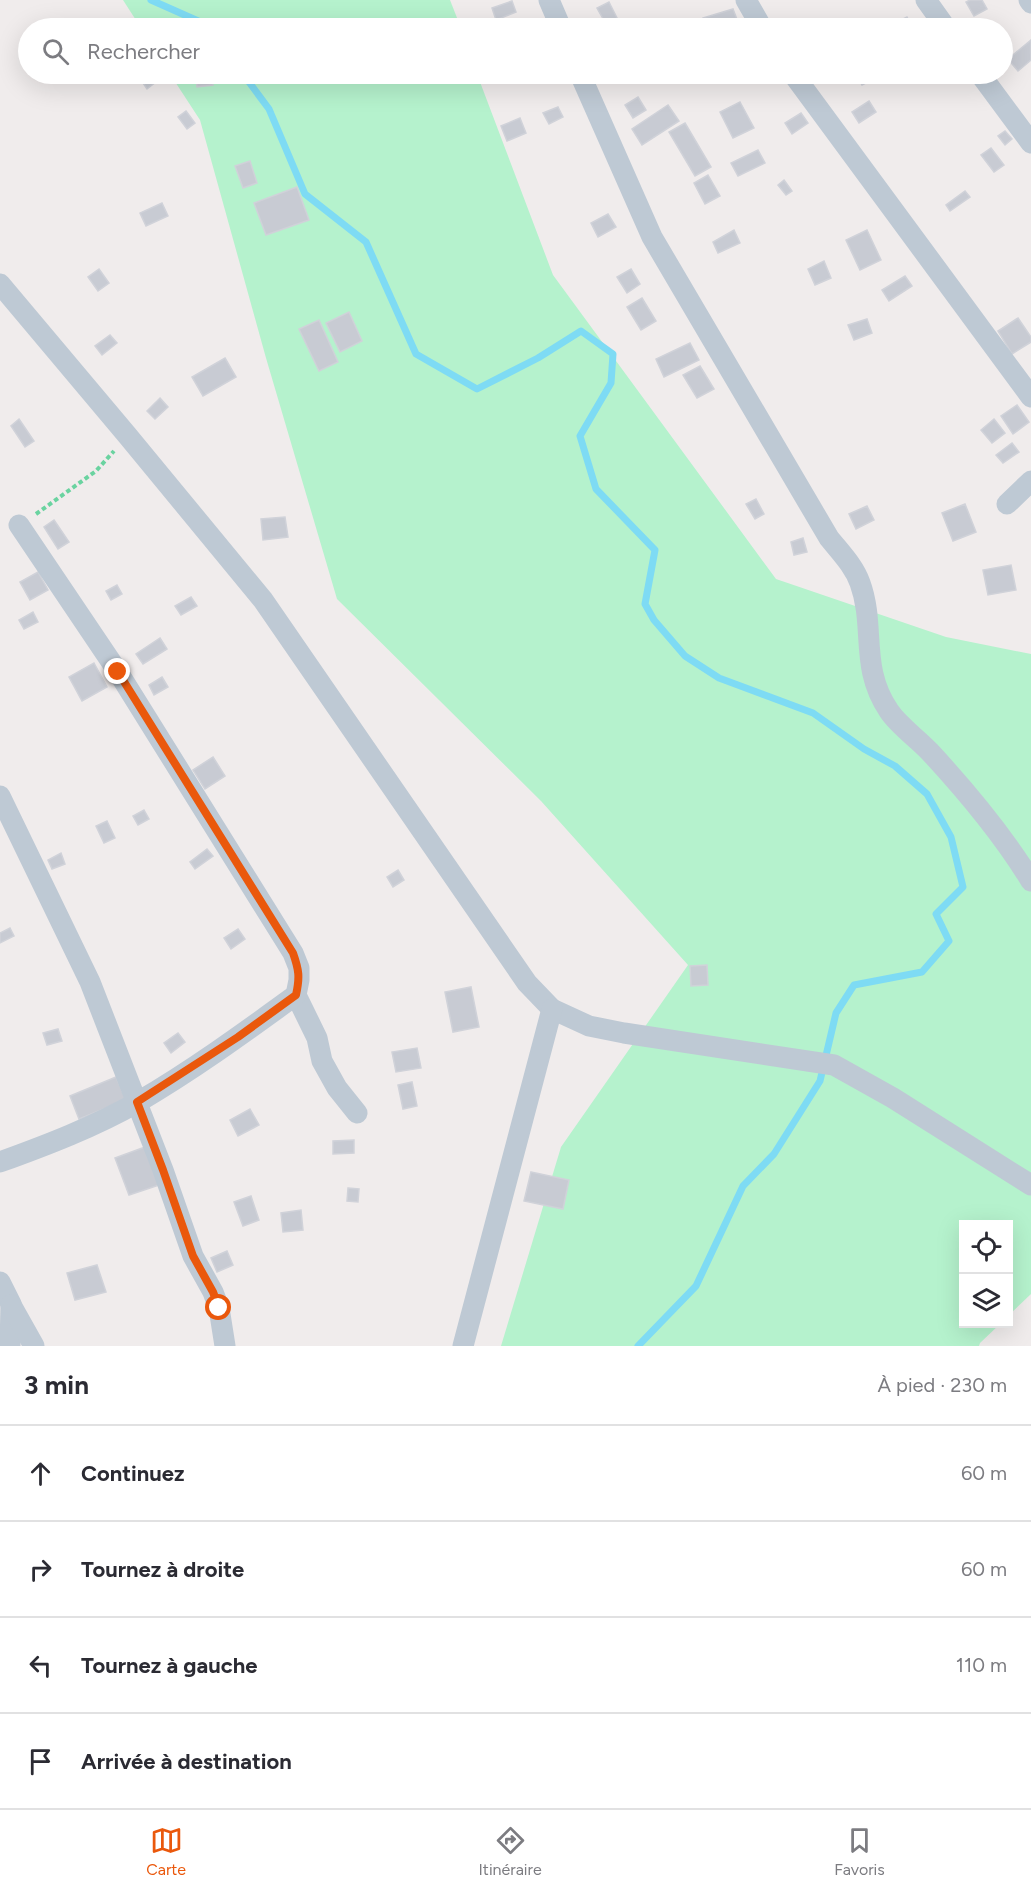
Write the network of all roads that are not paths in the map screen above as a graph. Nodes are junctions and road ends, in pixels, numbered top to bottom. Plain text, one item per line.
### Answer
1 (549, 0) edge
2 (746, 0) edge
3 (926, 0) edge
4 (557, 18) edge
5 (756, 18) edge
6 (939, 18) edge
7 (584, 84) edge
8 (800, 84) edge
9 (987, 84) edge
10 (1031, 143) edge
11 (0, 284) edge
12 (1031, 397) edge
13 (1031, 481) edge
14 (1007, 504) dead end
15 (19, 525) road end
16 (0, 796) edge
17 (1031, 881) edge
18 (296, 995) junction
19 (552, 1009) junction
20 (137, 1102) junction
21 (357, 1113) dead end
22 (0, 1162) edge
23 (1031, 1185) edge
24 (0, 1282) edge
25 (11, 1304) junction
26 (10, 1346) edge
27 (34, 1346) edge
28 (225, 1346) edge
29 (463, 1346) edge

1 - 4 street
2 - 5 street
3 - 6 street
7 - 17 street
8 - 12 street
9 - 10 street
11 - 19 street
13 - 14 street
15 - 18 street
16 - 20 street
18 - 20 street
18 - 21 street
19 - 23 street
19 - 29 street
20 - 22 street
20 - 28 street
24 - 25 street
25 - 26 street
25 - 27 street

